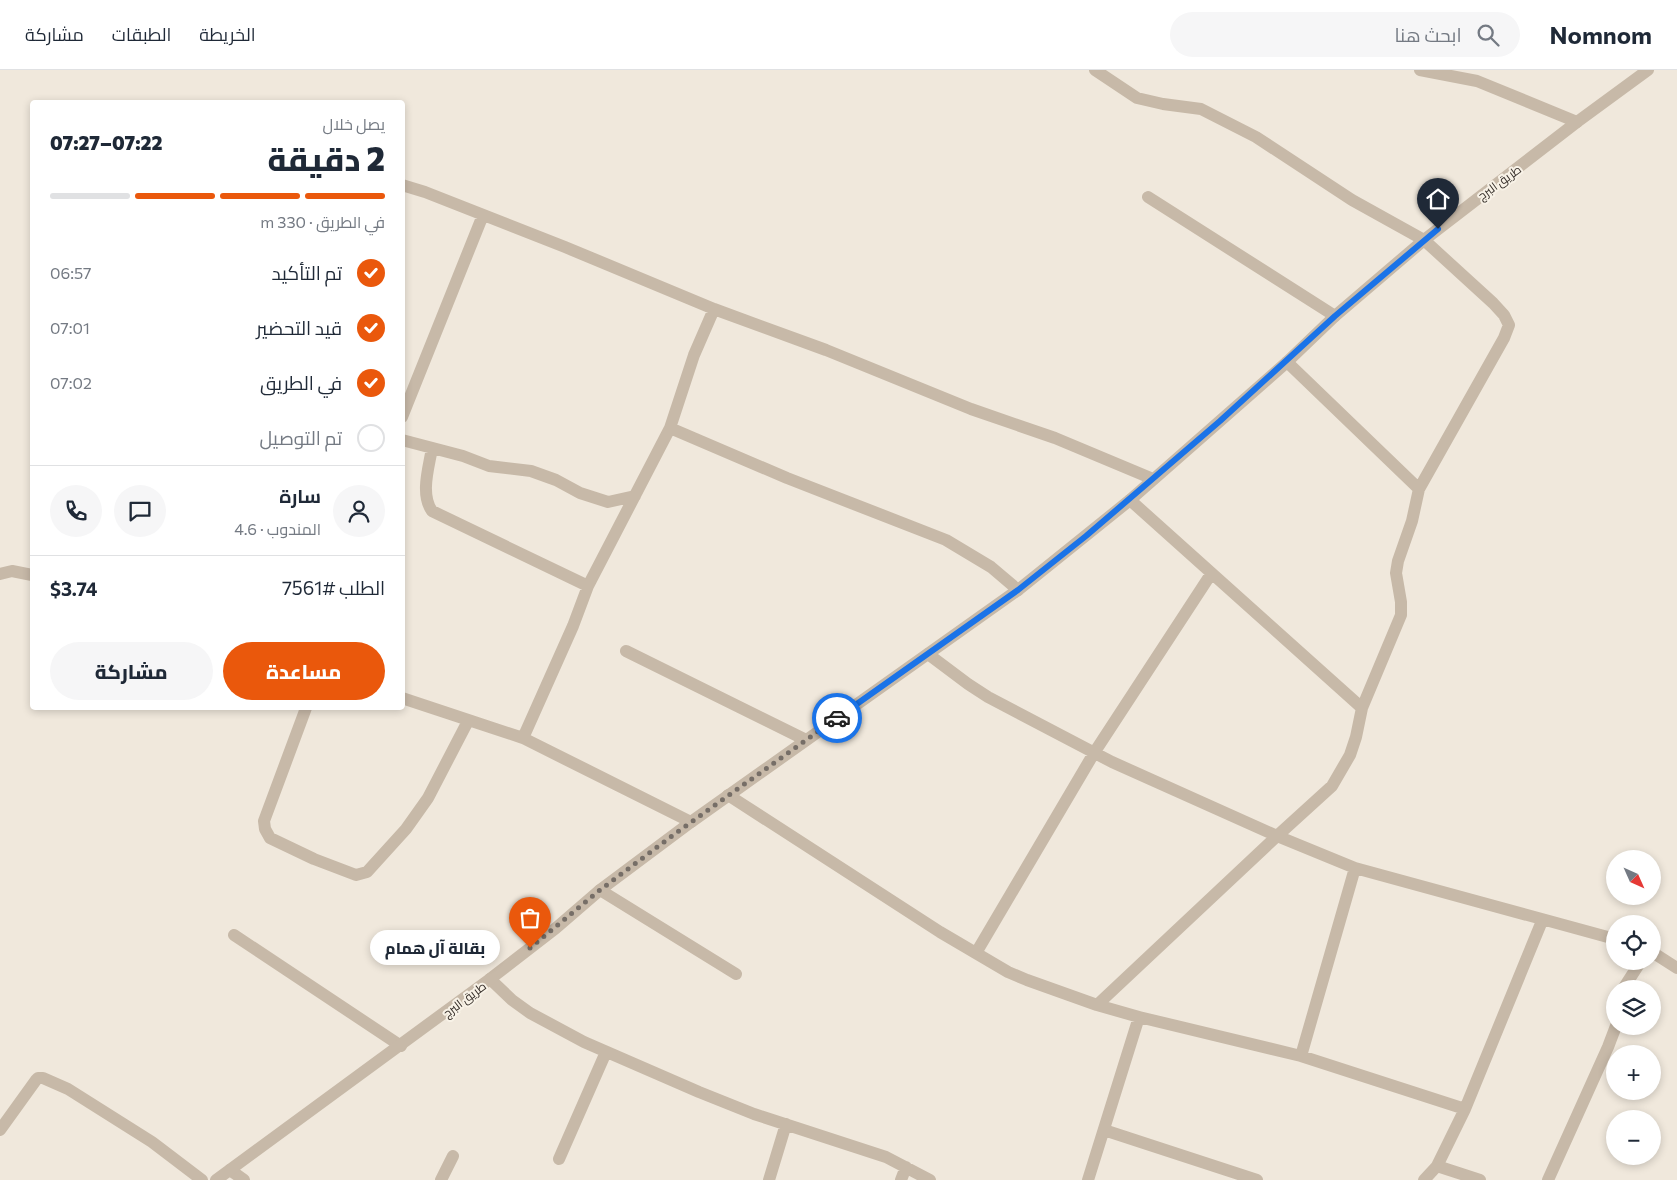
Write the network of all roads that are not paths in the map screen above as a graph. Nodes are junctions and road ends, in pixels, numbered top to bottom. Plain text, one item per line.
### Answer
1 (1095, 70) edge
2 (1420, 70) edge
3 (1648, 70) edge
4 (1577, 122) junction
5 (405, 186) edge
6 (1148, 197) dead end
7 (483, 215) junction
8 (1424, 240) junction
9 (714, 309) junction
10 (1335, 316) junction
11 (1287, 362) junction
12 (405, 410) edge
13 (670, 428) junction
14 (405, 441) edge
15 (432, 448) junction
16 (1153, 479) junction
17 (1420, 489) junction
18 (635, 496) junction
19 (1130, 500) junction
20 (0, 574) edge
21 (1211, 574) junction
22 (30, 575) edge
23 (588, 586) junction
24 (1018, 590) junction
25 (626, 651) dead end
26 (928, 654) junction
27 (405, 699) edge
28 (1362, 708) junction
29 (305, 710) edge
30 (468, 721) junction
31 (523, 738) junction
32 (806, 740) junction
33 (1094, 752) junction
34 (728, 795) junction
35 (691, 822) junction
36 (1277, 836) junction
37 (1355, 868) junction
38 (600, 890) junction
39 (1542, 921) junction
40 (234, 935) dead end
41 (1606, 938) edge
42 (976, 953) junction
43 (1661, 958) edge
44 (1677, 968) edge
45 (736, 974) dead end
46 (490, 979) junction
47 (1097, 1005) junction
48 (1138, 1017) junction
49 (1613, 1035) edge
50 (401, 1046) junction
51 (606, 1052) junction
52 (1301, 1056) junction
53 (1465, 1109) junction
54 (786, 1124) junction
55 (0, 1130) edge
56 (1104, 1130) junction
57 (453, 1156) dead end
58 (559, 1159) dead end
59 (1437, 1166) junction
60 (906, 1167) junction
61 (230, 1170) junction
62 (202, 1180) edge
63 (216, 1180) edge
64 (244, 1180) edge
65 (441, 1180) edge
66 (769, 1180) edge
67 (901, 1180) edge
68 (930, 1180) edge
69 (1088, 1180) edge
70 (1257, 1180) edge
71 (1424, 1180) edge
72 (1480, 1180) edge
73 (1548, 1180) edge

1 - 8 street
2 - 4 street
3 - 4 street, طريق البرج
4 - 8 street, طريق البرج
5 - 7 street
6 - 10 street
7 - 9 street
7 - 12 street
8 - 10 street, طريق البرج
8 - 17 street
9 - 13 street
9 - 16 street
10 - 11 street, طريق البرج
11 - 16 street, طريق البرج
11 - 17 street
13 - 18 street
13 - 24 street
14 - 15 street
15 - 18 street
15 - 23 street
16 - 19 street, طريق البرج
17 - 28 street
18 - 23 street
19 - 21 street
19 - 24 street, طريق البرج
20 - 22 street
21 - 28 street
21 - 33 street
23 - 31 street
24 - 26 street, طريق البرج
25 - 32 street
26 - 32 street, طريق البرج
26 - 33 street
27 - 30 street
28 - 36 street
29 - 30 street
30 - 31 street
31 - 35 street
32 - 34 street, طريق البرج
33 - 36 street
33 - 42 street
34 - 35 street, طريق البرج
34 - 42 street
35 - 38 street, طريق البرج
36 - 37 street
36 - 47 street
37 - 39 street
37 - 52 street
38 - 45 street
38 - 46 street, طريق البرج
39 - 41 street
39 - 53 street
40 - 50 street
42 - 47 street
43 - 44 street
46 - 50 street, طريق البرج
46 - 51 street
47 - 48 street
48 - 52 street
48 - 56 street
49 - 73 street
50 - 61 street, طريق البرج
51 - 54 street
51 - 58 street
52 - 53 street
53 - 59 street
54 - 60 street
54 - 66 street
55 - 62 street
56 - 69 street
56 - 70 street
57 - 65 street
59 - 71 street
59 - 72 street
60 - 67 street
60 - 68 street
61 - 63 street, طريق البرج
61 - 64 street

